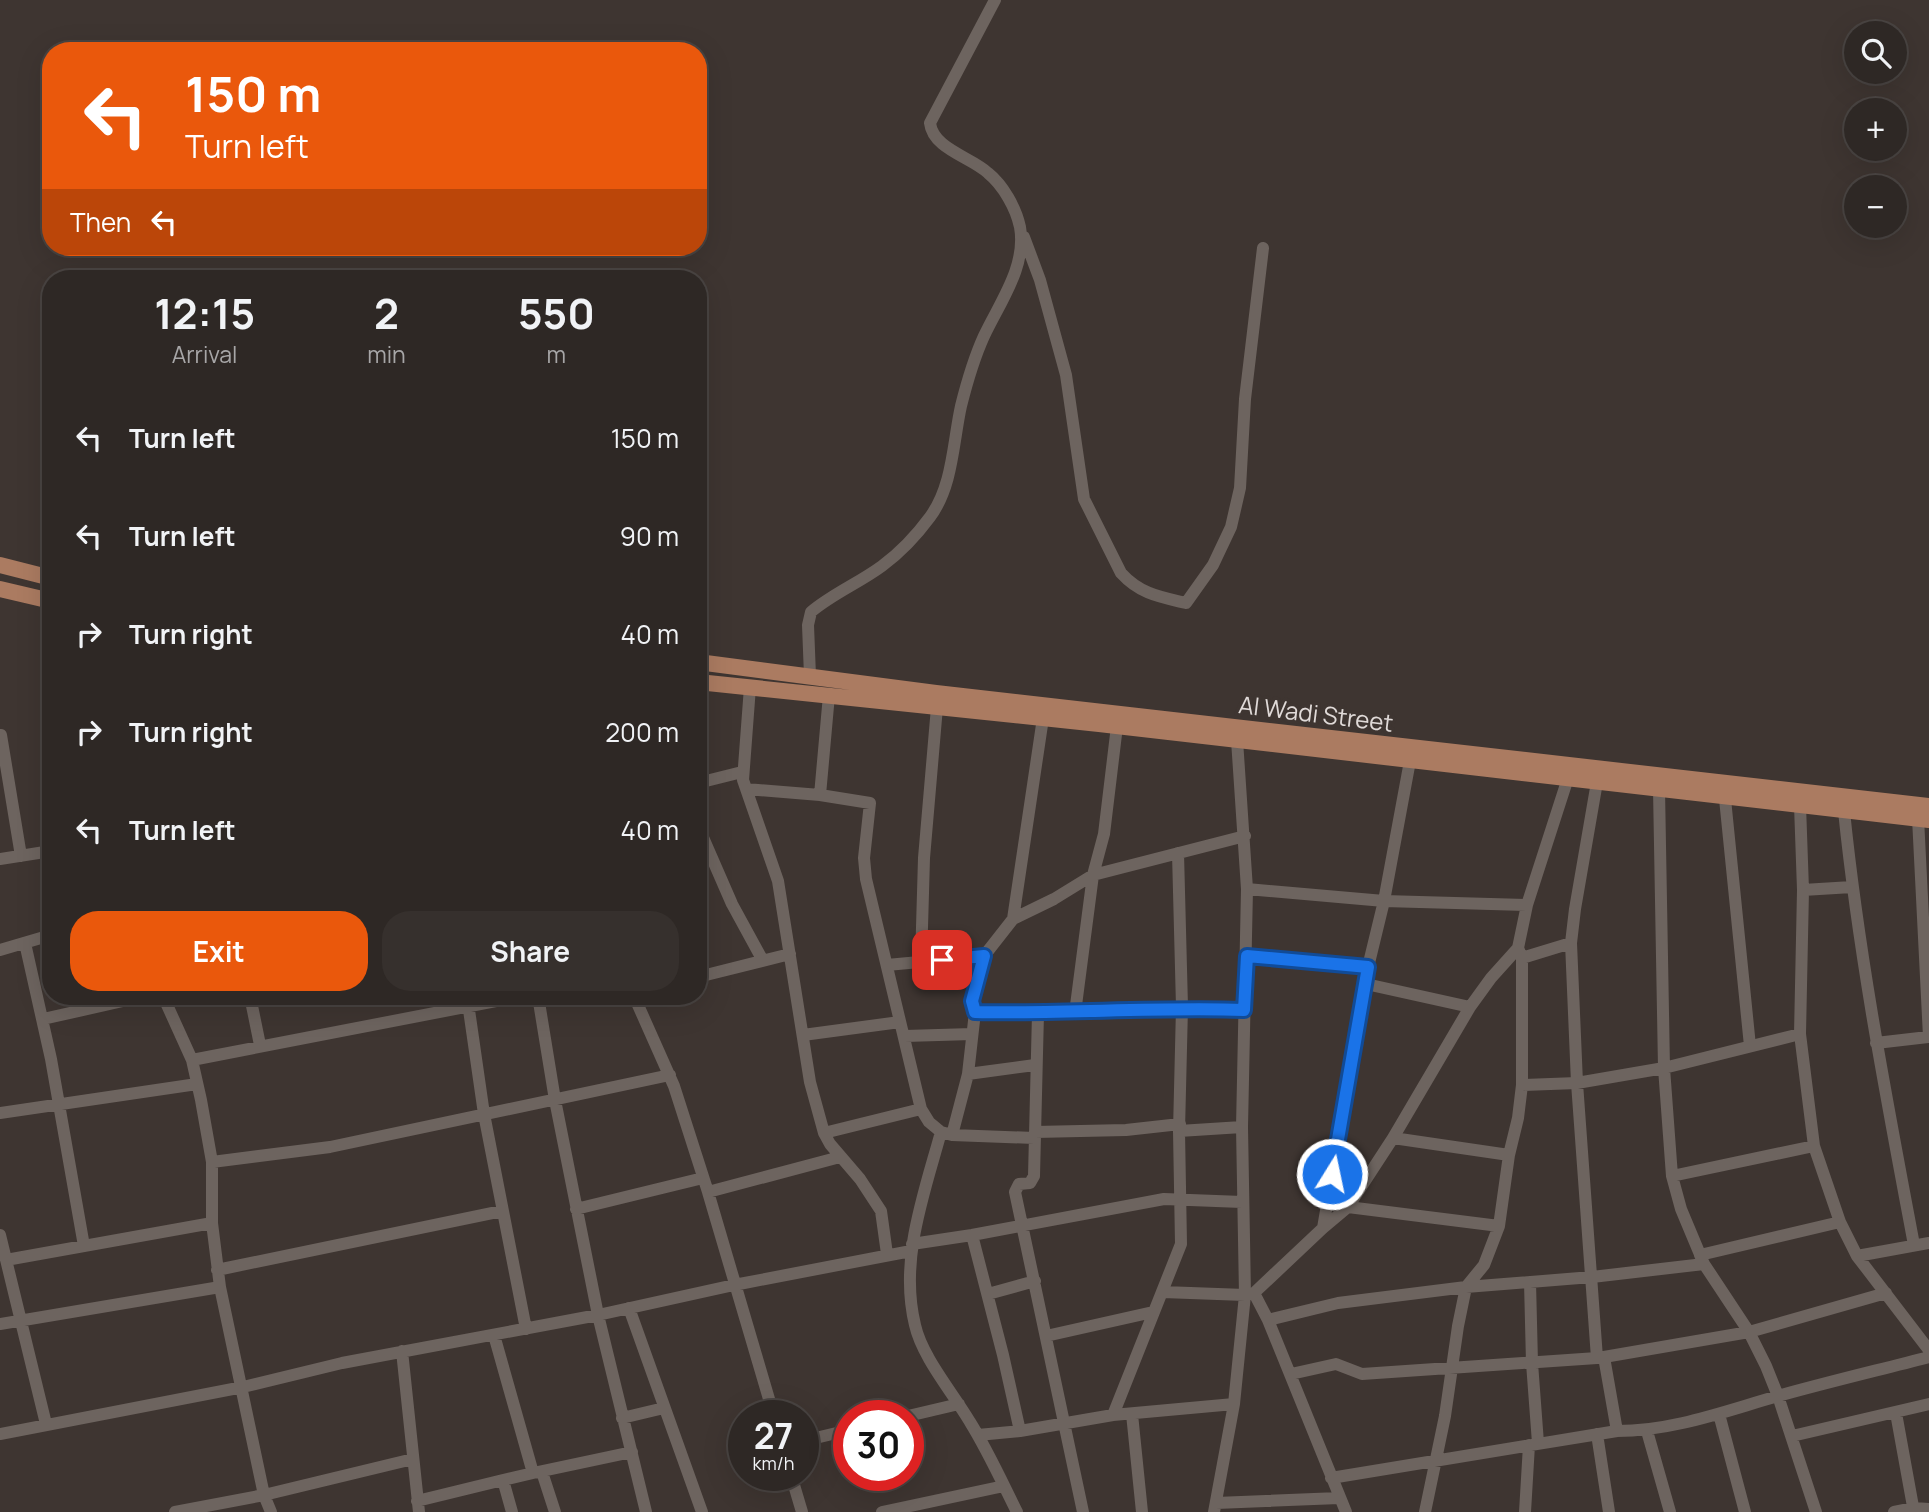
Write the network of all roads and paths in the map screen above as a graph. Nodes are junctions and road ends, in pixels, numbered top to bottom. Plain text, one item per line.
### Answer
1 (995, 0) edge
2 (1020, 227) junction
3 (1263, 248) dead end
4 (0, 565) edge
5 (42, 576) edge
6 (0, 589) edge
7 (42, 599) edge
8 (707, 663) edge
9 (810, 676) junction
10 (707, 683) edge
11 (750, 687) junction
12 (830, 695) junction
13 (937, 707) junction
14 (1043, 718) junction
15 (1117, 726) junction
16 (0, 729) edge
17 (0, 735) edge
18 (1248, 737) junction
19 (1410, 761) junction
20 (742, 772) junction
21 (1567, 778) junction
22 (707, 781) edge
23 (1597, 782) junction
24 (746, 789) junction
25 (1659, 789) junction
26 (1724, 790) junction
27 (820, 795) junction
28 (1800, 805) junction
29 (1929, 806) edge
30 (1844, 811) junction
31 (1923, 819) edge
32 (1244, 836) junction
33 (707, 847) edge
34 (42, 852) edge
35 (1178, 853) junction
36 (21, 856) junction
37 (0, 859) edge
38 (1093, 875) junction
39 (1852, 887) junction
40 (1247, 889) junction
41 (1803, 890) junction
42 (1384, 901) junction
43 (1527, 905) junction
44 (1013, 919) junction
45 (42, 938) edge
46 (25, 943) junction
47 (1571, 943) junction
48 (0, 950) edge
49 (1520, 953) junction
50 (790, 954) junction
51 (984, 956) junction
52 (1247, 956) junction
53 (762, 959) junction
54 (921, 962) junction
55 (887, 965) junction
56 (1368, 967) junction
57 (707, 974) edge
58 (1366, 984) junction
59 (105, 1005) edge
60 (167, 1005) edge
61 (252, 1005) edge
62 (444, 1005) edge
63 (468, 1005) edge
64 (539, 1005) edge
65 (638, 1005) edge
66 (1182, 1007) junction
67 (1470, 1007) junction
68 (1244, 1010) junction
69 (975, 1012) junction
70 (1038, 1013) junction
71 (1075, 1013) junction
72 (43, 1019) junction
73 (900, 1022) junction
74 (972, 1034) junction
75 (1800, 1034) junction
76 (803, 1035) junction
77 (905, 1037) junction
78 (1929, 1037) edge
79 (1875, 1043) junction
80 (260, 1045) junction
81 (1750, 1046) junction
82 (192, 1060) junction
83 (1035, 1065) junction
84 (1664, 1068) junction
85 (968, 1074) junction
86 (670, 1075) junction
87 (1577, 1083) junction
88 (197, 1084) junction
89 (1522, 1085) junction
90 (555, 1100) junction
91 (58, 1104) junction
92 (921, 1109) junction
93 (0, 1114) edge
94 (484, 1114) junction
95 (1242, 1127) junction
96 (1179, 1128) junction
97 (824, 1133) junction
98 (946, 1133) junction
99 (1034, 1135) junction
100 (1393, 1138) junction
101 (1814, 1146) junction
102 (1509, 1155) junction
103 (839, 1157) junction
104 (212, 1162) junction
105 (1672, 1176) junction
106 (703, 1178) junction
107 (708, 1192) junction
108 (1180, 1198) junction
109 (1242, 1202) junction
110 (1348, 1208) junction
111 (576, 1209) junction
112 (502, 1211) junction
113 (1840, 1222) junction
114 (212, 1223) junction
115 (1022, 1224) junction
116 (1499, 1226) junction
117 (1323, 1228) junction
118 (0, 1235) edge
119 (972, 1235) junction
120 (1929, 1243) edge
121 (1914, 1245) junction
122 (84, 1246) junction
123 (911, 1247) junction
124 (887, 1254) junction
125 (1857, 1256) junction
126 (6, 1260) junction
127 (1702, 1260) junction
128 (217, 1270) junction
129 (1592, 1277) junction
130 (1035, 1281) junction
131 (1530, 1282) junction
132 (734, 1285) junction
133 (220, 1287) junction
134 (1466, 1287) junction
135 (1163, 1293) junction
136 (1886, 1293) junction
137 (988, 1294) junction
138 (1250, 1294) junction
139 (629, 1308) junction
140 (1153, 1312) junction
141 (598, 1315) junction
142 (20, 1320) junction
143 (1268, 1320) junction
144 (0, 1324) edge
145 (526, 1329) junction
146 (1749, 1332) junction
147 (494, 1335) junction
148 (1046, 1336) junction
149 (1929, 1350) edge
150 (402, 1351) junction
151 (1929, 1357) edge
152 (1600, 1358) junction
153 (1532, 1363) junction
154 (1452, 1366) junction
155 (1291, 1374) junction
156 (243, 1387) junction
157 (1778, 1396) junction
158 (769, 1400) edge
159 (959, 1404) junction
160 (1234, 1404) junction
161 (1929, 1404) edge
162 (664, 1408) junction
163 (924, 1412) edge
164 (1896, 1413) junction
165 (1132, 1414) junction
166 (1719, 1414) junction
167 (1114, 1415) junction
168 (622, 1418) junction
169 (46, 1424) junction
170 (1063, 1424) junction
171 (1020, 1431) junction
172 (1617, 1431) junction
173 (1647, 1431) junction
174 (0, 1434) edge
175 (1597, 1434) junction
176 (978, 1435) junction
177 (1791, 1436) junction
178 (1534, 1444) junction
179 (632, 1452) junction
180 (413, 1458) junction
181 (1435, 1459) junction
182 (538, 1473) junction
183 (1331, 1478) junction
184 (503, 1480) junction
185 (1004, 1486) junction
186 (796, 1491) edge
187 (264, 1495) junction
188 (1339, 1498) junction
189 (947, 1499) junction
190 (418, 1507) edge
191 (1215, 1507) edge
192 (206, 1509) edge
193 (1929, 1509) edge
194 (1914, 1510) edge
195 (175, 1512) edge
196 (271, 1512) edge
197 (512, 1512) edge
198 (555, 1512) edge
199 (646, 1512) edge
200 (702, 1512) edge
201 (802, 1512) edge
202 (882, 1512) edge
203 (951, 1512) edge
204 (1017, 1512) edge
205 (1083, 1512) edge
206 (1142, 1512) edge
207 (1346, 1512) edge
208 (1425, 1512) edge
209 (1525, 1512) edge
210 (1609, 1512) edge
211 (1670, 1512) edge
212 (1745, 1512) edge
213 (1816, 1512) edge
214 (1894, 1512) edge

1 - 2 street
2 - 3 street
2 - 9 street
4 - 5 main road
6 - 7 main road
8 - 9 main road, Al Wadi Street
9 - 18 main road, Al Wadi Street
10 - 11 main road, Al Wadi Street
11 - 12 main road, Al Wadi Street
11 - 20 street
12 - 13 main road, Al Wadi Street
12 - 27 street
13 - 14 main road, Al Wadi Street
13 - 54 street
14 - 15 main road, Al Wadi Street
14 - 44 street
15 - 18 main road, Al Wadi Street
15 - 38 street
16 - 17 street
17 - 36 street
18 - 19 main road, Al Wadi Street
18 - 26 main road, Al Wadi Street
18 - 32 street
19 - 21 main road, Al Wadi Street
19 - 42 street
20 - 22 street
20 - 24 street
21 - 23 main road, Al Wadi Street
21 - 43 street
23 - 25 main road, Al Wadi Street
23 - 47 street
24 - 27 street
24 - 50 street
25 - 26 main road, Al Wadi Street
25 - 84 street
26 - 28 main road, Al Wadi Street
26 - 29 main road, Al Wadi Street
26 - 81 street
27 - 55 street
28 - 30 main road, Al Wadi Street
28 - 41 street
30 - 31 main road, Al Wadi Street
30 - 39 street
31 - 78 street
32 - 35 street
32 - 40 street
33 - 53 street
34 - 36 street
35 - 38 street
35 - 66 street
36 - 37 street
38 - 44 street
38 - 71 street
39 - 41 street
39 - 79 street
40 - 42 street
40 - 52 street
41 - 75 street
42 - 43 street
42 - 56 street
43 - 49 street
44 - 51 street
45 - 46 street
46 - 48 street
46 - 72 street
47 - 49 street
47 - 87 street
49 - 67 street
49 - 89 street
50 - 53 street
50 - 76 street
51 - 54 street
51 - 69 street
52 - 56 street
52 - 68 street
53 - 57 street
54 - 55 street
55 - 73 street
56 - 58 street
58 - 67 street
58 - 117 street
59 - 72 street
60 - 82 street
61 - 80 street
62 - 80 street
63 - 94 street
64 - 90 street
65 - 86 street
66 - 68 street
66 - 71 street
66 - 96 street
67 - 100 street
68 - 95 street
69 - 70 street
69 - 74 street
70 - 71 street
70 - 83 street
72 - 91 street
73 - 76 street
73 - 77 street
74 - 77 street
74 - 85 street
75 - 81 street
75 - 101 street
76 - 97 street
77 - 92 street
78 - 79 street
79 - 121 street
80 - 82 street
81 - 84 street
82 - 88 street
83 - 85 street
83 - 99 street
84 - 87 street
84 - 105 street
85 - 98 street
86 - 90 street
86 - 106 street
87 - 89 street
87 - 129 street
88 - 91 street
88 - 104 street
89 - 102 street
90 - 94 street
90 - 111 street
91 - 93 street
91 - 122 street
92 - 97 street
92 - 98 street
94 - 104 street
94 - 112 street
95 - 96 street
95 - 109 street
96 - 99 street
96 - 108 street
97 - 103 street
98 - 99 street
98 - 123 street
99 - 115 street
100 - 102 street
100 - 110 street
101 - 105 street
101 - 113 street
102 - 116 street
103 - 107 street
103 - 124 street
104 - 114 street
105 - 127 street
106 - 107 street
106 - 111 street
107 - 132 street
108 - 109 street
108 - 115 street
108 - 135 street
109 - 138 street
110 - 116 street
110 - 117 street
111 - 141 street
112 - 128 street
112 - 145 street
113 - 125 street
113 - 127 street
114 - 122 street
114 - 128 street
115 - 119 street
115 - 130 street
116 - 134 street
117 - 138 street
118 - 126 street
119 - 123 street
119 - 137 street
120 - 121 street
121 - 125 street
122 - 126 street
123 - 124 street
123 - 159 street
124 - 132 street
125 - 136 street
126 - 142 street
127 - 129 street
127 - 146 street
128 - 133 street
129 - 131 street
129 - 152 street
130 - 137 street
130 - 148 street
131 - 134 street
131 - 153 street
132 - 139 street
132 - 158 street
133 - 142 street
133 - 156 street
134 - 143 street
134 - 154 street
135 - 138 street
135 - 140 street
136 - 146 street
136 - 149 street
137 - 171 street
138 - 143 street
138 - 160 street
139 - 141 street
139 - 162 street
140 - 148 street
140 - 167 street
141 - 145 street
141 - 168 street
142 - 144 street
142 - 169 street
143 - 155 street
145 - 147 street
146 - 152 street
146 - 157 street
147 - 150 street
147 - 182 street
148 - 170 street
150 - 156 street
150 - 180 street
151 - 157 street
152 - 153 street
152 - 172 street
153 - 154 street
153 - 178 street
154 - 155 street
154 - 181 street
155 - 183 street
156 - 169 street
156 - 187 street
157 - 166 street
157 - 177 street
159 - 163 street
159 - 176 street
160 - 165 street
160 - 191 street
161 - 164 street
162 - 168 street
162 - 200 street
164 - 177 street
164 - 194 street
165 - 167 street
165 - 206 street
166 - 173 street
166 - 212 street
167 - 170 street
168 - 179 street
169 - 174 street
170 - 171 street
170 - 205 street
171 - 176 street
172 - 173 street
172 - 175 street
173 - 211 street
175 - 178 street
175 - 210 street
176 - 185 street
177 - 213 street
178 - 181 street
178 - 209 street
179 - 182 street
179 - 199 street
180 - 187 street
180 - 190 street
181 - 183 street
181 - 208 street
182 - 184 street
182 - 198 street
183 - 188 street
184 - 190 street
184 - 197 street
185 - 189 street
185 - 204 street
186 - 201 street
187 - 192 street
187 - 196 street
188 - 191 street
188 - 207 street
189 - 202 street
189 - 203 street
192 - 195 street
193 - 194 street
194 - 214 street

